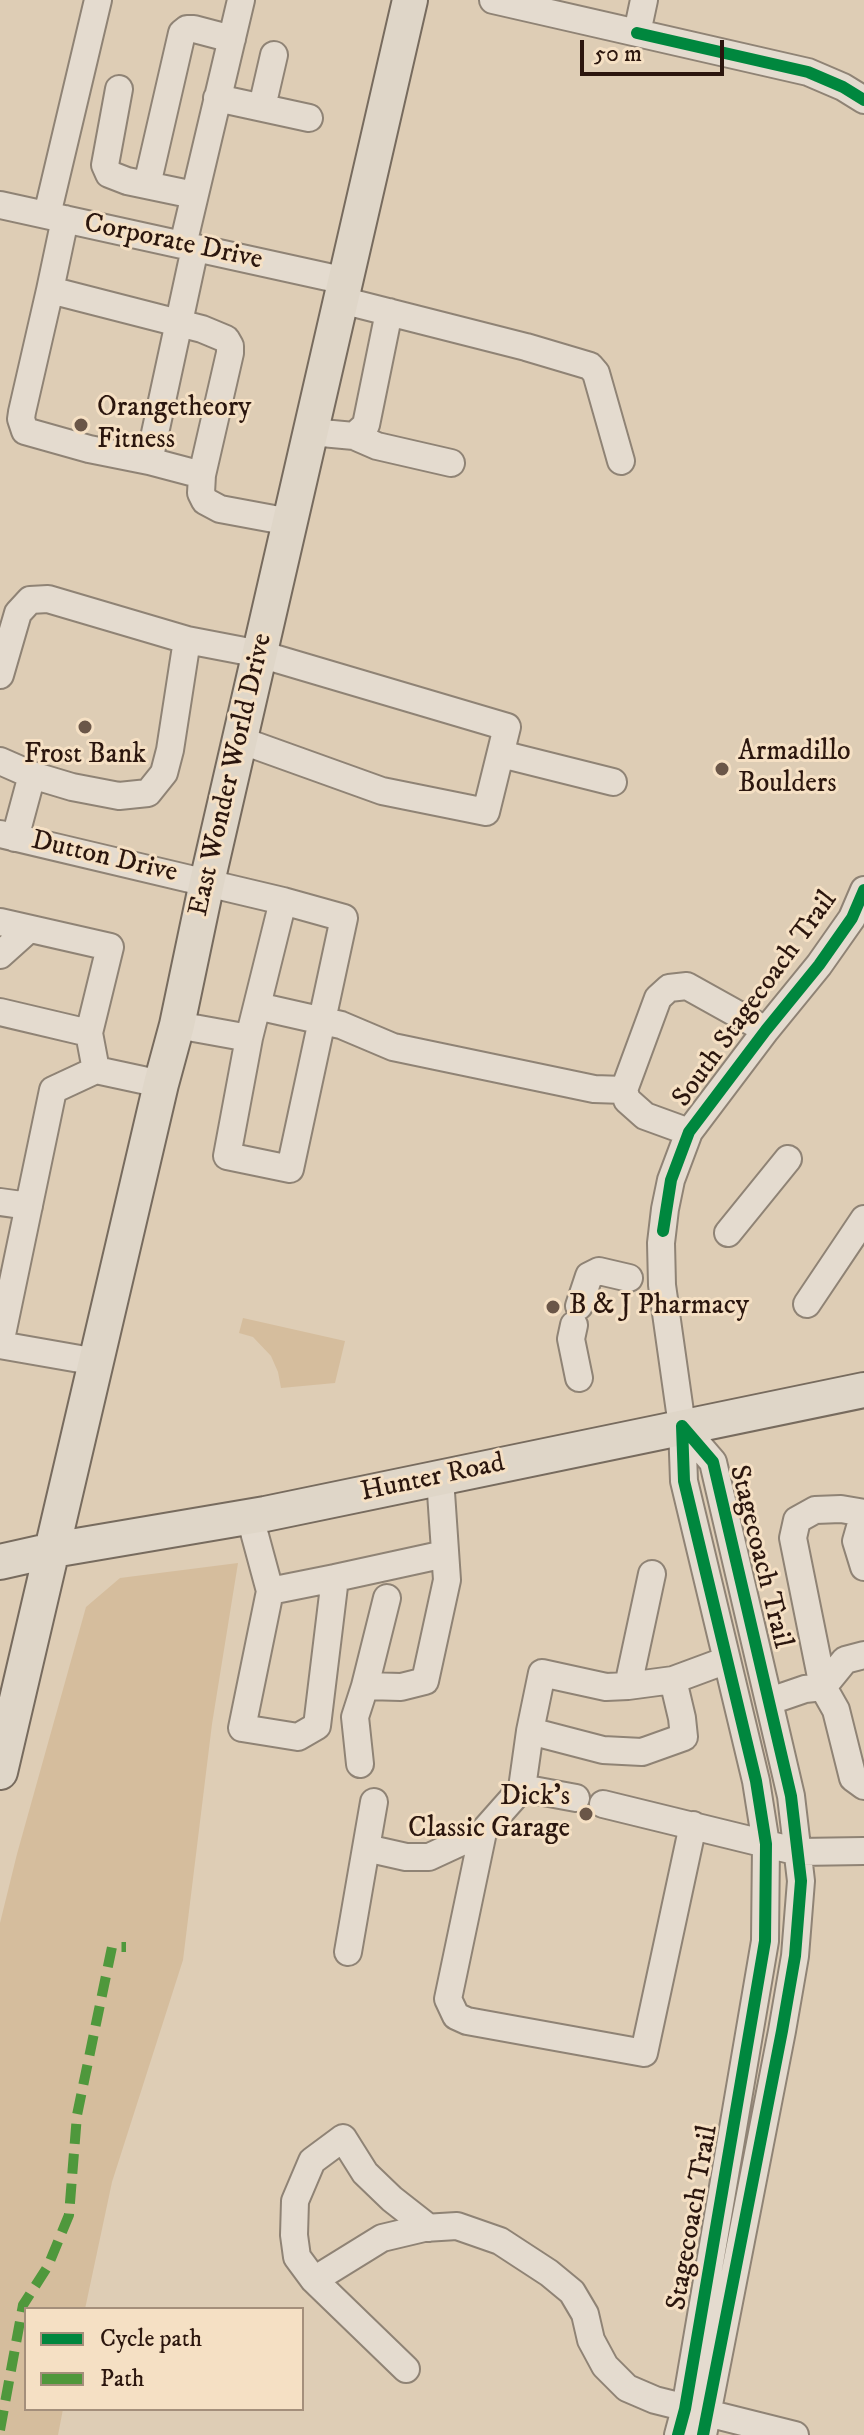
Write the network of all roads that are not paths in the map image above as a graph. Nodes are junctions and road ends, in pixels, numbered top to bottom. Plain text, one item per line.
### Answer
1 (98, 0) edge
2 (241, 0) edge
3 (410, 0) edge
4 (493, 0) edge
5 (644, 0) edge
6 (637, 33) junction
7 (232, 39) junction
8 (274, 55) dead end
9 (119, 89) dead end
10 (217, 98) junction
11 (864, 100) edge
12 (262, 107) junction
13 (309, 118) dead end
14 (147, 185) junction
15 (194, 195) junction
16 (0, 205) edge
17 (56, 217) junction
18 (189, 247) junction
19 (50, 290) junction
20 (344, 291) junction
21 (389, 312) junction
22 (179, 322) junction
23 (311, 432) junction
24 (354, 436) junction
25 (149, 461) junction
26 (621, 461) dead end
27 (451, 463) dead end
28 (202, 475) junction
29 (290, 522) junction
30 (187, 640) junction
31 (260, 654) junction
32 (0, 675) edge
33 (240, 740) junction
34 (501, 754) junction
35 (0, 761) edge
36 (32, 775) junction
37 (613, 782) dead end
38 (8, 836) edge
39 (207, 882) junction
40 (864, 890) edge
41 (283, 901) junction
42 (0, 922) edge
43 (29, 929) junction
44 (0, 955) edge
45 (0, 998) edge
46 (257, 1006) junction
47 (0, 1012) edge
48 (321, 1020) junction
49 (177, 1025) junction
50 (57, 1026) junction
51 (766, 1030) junction
52 (89, 1033) junction
53 (249, 1038) junction
54 (96, 1070) junction
55 (161, 1084) junction
56 (624, 1090) junction
57 (689, 1132) junction
58 (788, 1159) dead end
59 (0, 1202) edge
60 (29, 1206) junction
61 (864, 1219) edge
62 (728, 1233) dead end
63 (629, 1278) dead end
64 (807, 1304) dead end
65 (0, 1344) edge
66 (97, 1362) junction
67 (579, 1378) dead end
68 (862, 1397) edge
69 (682, 1426) junction
70 (440, 1478) junction
71 (864, 1513) edge
72 (250, 1517) junction
73 (53, 1550) junction
74 (445, 1554) junction
75 (0, 1562) edge
76 (864, 1567) edge
77 (652, 1574) dead end
78 (335, 1578) junction
79 (270, 1591) junction
80 (387, 1598) dead end
81 (864, 1655) edge
82 (727, 1660) junction
83 (673, 1680) junction
84 (365, 1686) junction
85 (628, 1686) junction
86 (823, 1687) junction
87 (770, 1701) junction
88 (530, 1731) junction
89 (360, 1764) dead end
90 (0, 1772) edge
91 (864, 1786) edge
92 (522, 1788) junction
93 (576, 1798) dead end
94 (374, 1802) dead end
95 (603, 1804) dead end
96 (693, 1825) junction
97 (483, 1832) junction
98 (766, 1844) junction
99 (366, 1848) junction
100 (864, 1851) edge
101 (799, 1852) junction
102 (348, 1952) dead end
103 (429, 2228) junction
104 (314, 2280) junction
105 (406, 2369) dead end
106 (698, 2419) edge
107 (766, 2431) edge
108 (678, 2435) edge
109 (795, 2435) edge

1 - 17 street
2 - 7 street
3 - 20 main road, East Wonder World Drive
4 - 6 street
5 - 6 street
6 - 11 street
7 - 10 street
7 - 14 street
8 - 12 street
9 - 14 street
10 - 12 street
10 - 15 street
12 - 13 street
14 - 15 street
15 - 18 street
16 - 17 street, Corporate Drive
17 - 18 street, Corporate Drive
17 - 19 street
18 - 20 street, Corporate Drive
18 - 22 street
19 - 22 street
19 - 25 street
20 - 21 street, Corporate Drive
20 - 23 main road, East Wonder World Drive
21 - 24 street
21 - 26 street, Corporate Drive
22 - 25 street
22 - 28 street
23 - 24 street
23 - 29 main road, East Wonder World Drive
24 - 27 street
25 - 28 street
28 - 29 street
29 - 31 main road, East Wonder World Drive
30 - 31 street
30 - 32 street
30 - 36 street
31 - 33 main road, East Wonder World Drive
31 - 34 street
33 - 34 street
33 - 39 main road, East Wonder World Drive
34 - 37 street
35 - 36 street
36 - 38 street
38 - 39 street, Dutton Drive
39 - 41 street, Dutton Drive
39 - 49 main road, East Wonder World Drive
40 - 51 street, South Stagecoach Trail
41 - 46 street
41 - 48 street, Dutton Drive
42 - 43 street
43 - 44 street
43 - 52 street
45 - 50 street
46 - 48 street
46 - 53 street
47 - 50 street
48 - 53 street
48 - 56 street
49 - 53 street
49 - 55 main road, East Wonder World Drive
50 - 52 street
51 - 56 street
51 - 57 street, South Stagecoach Trail
52 - 54 street
54 - 55 street
54 - 60 street
55 - 66 main road, East Wonder World Drive
56 - 57 street
57 - 69 street, South Stagecoach Trail
58 - 62 street
59 - 60 street
60 - 65 street
61 - 64 street
63 - 67 street
65 - 66 street
66 - 73 main road, East Wonder World Drive
68 - 69 main road, Hunter Road
69 - 70 main road, Hunter Road
69 - 82 street, Stagecoach Trail
69 - 87 street, Stagecoach Trail
70 - 72 main road, Hunter Road
70 - 74 street
71 - 76 street
71 - 86 street
72 - 73 main road, Hunter Road
72 - 79 street
73 - 75 main road, Hunter Road
73 - 90 main road, East Wonder World Drive
74 - 78 street
74 - 84 street
77 - 85 street
78 - 79 street
78 - 79 street
80 - 84 street
81 - 86 street
82 - 83 street
82 - 98 street, Stagecoach Trail
83 - 85 street
83 - 88 street
84 - 89 street
85 - 88 street
86 - 87 street
86 - 91 street
87 - 101 street, Stagecoach Trail
88 - 92 street
92 - 93 street
92 - 97 street
94 - 99 street
95 - 96 street
96 - 97 street
96 - 98 street
97 - 99 street
98 - 101 street
98 - 106 street, Stagecoach Trail
99 - 102 street
100 - 101 street
101 - 106 street, Stagecoach Trail
103 - 104 street
103 - 104 street
103 - 106 street
104 - 105 street
106 - 107 street
106 - 108 street, Stagecoach Trail
107 - 109 street

